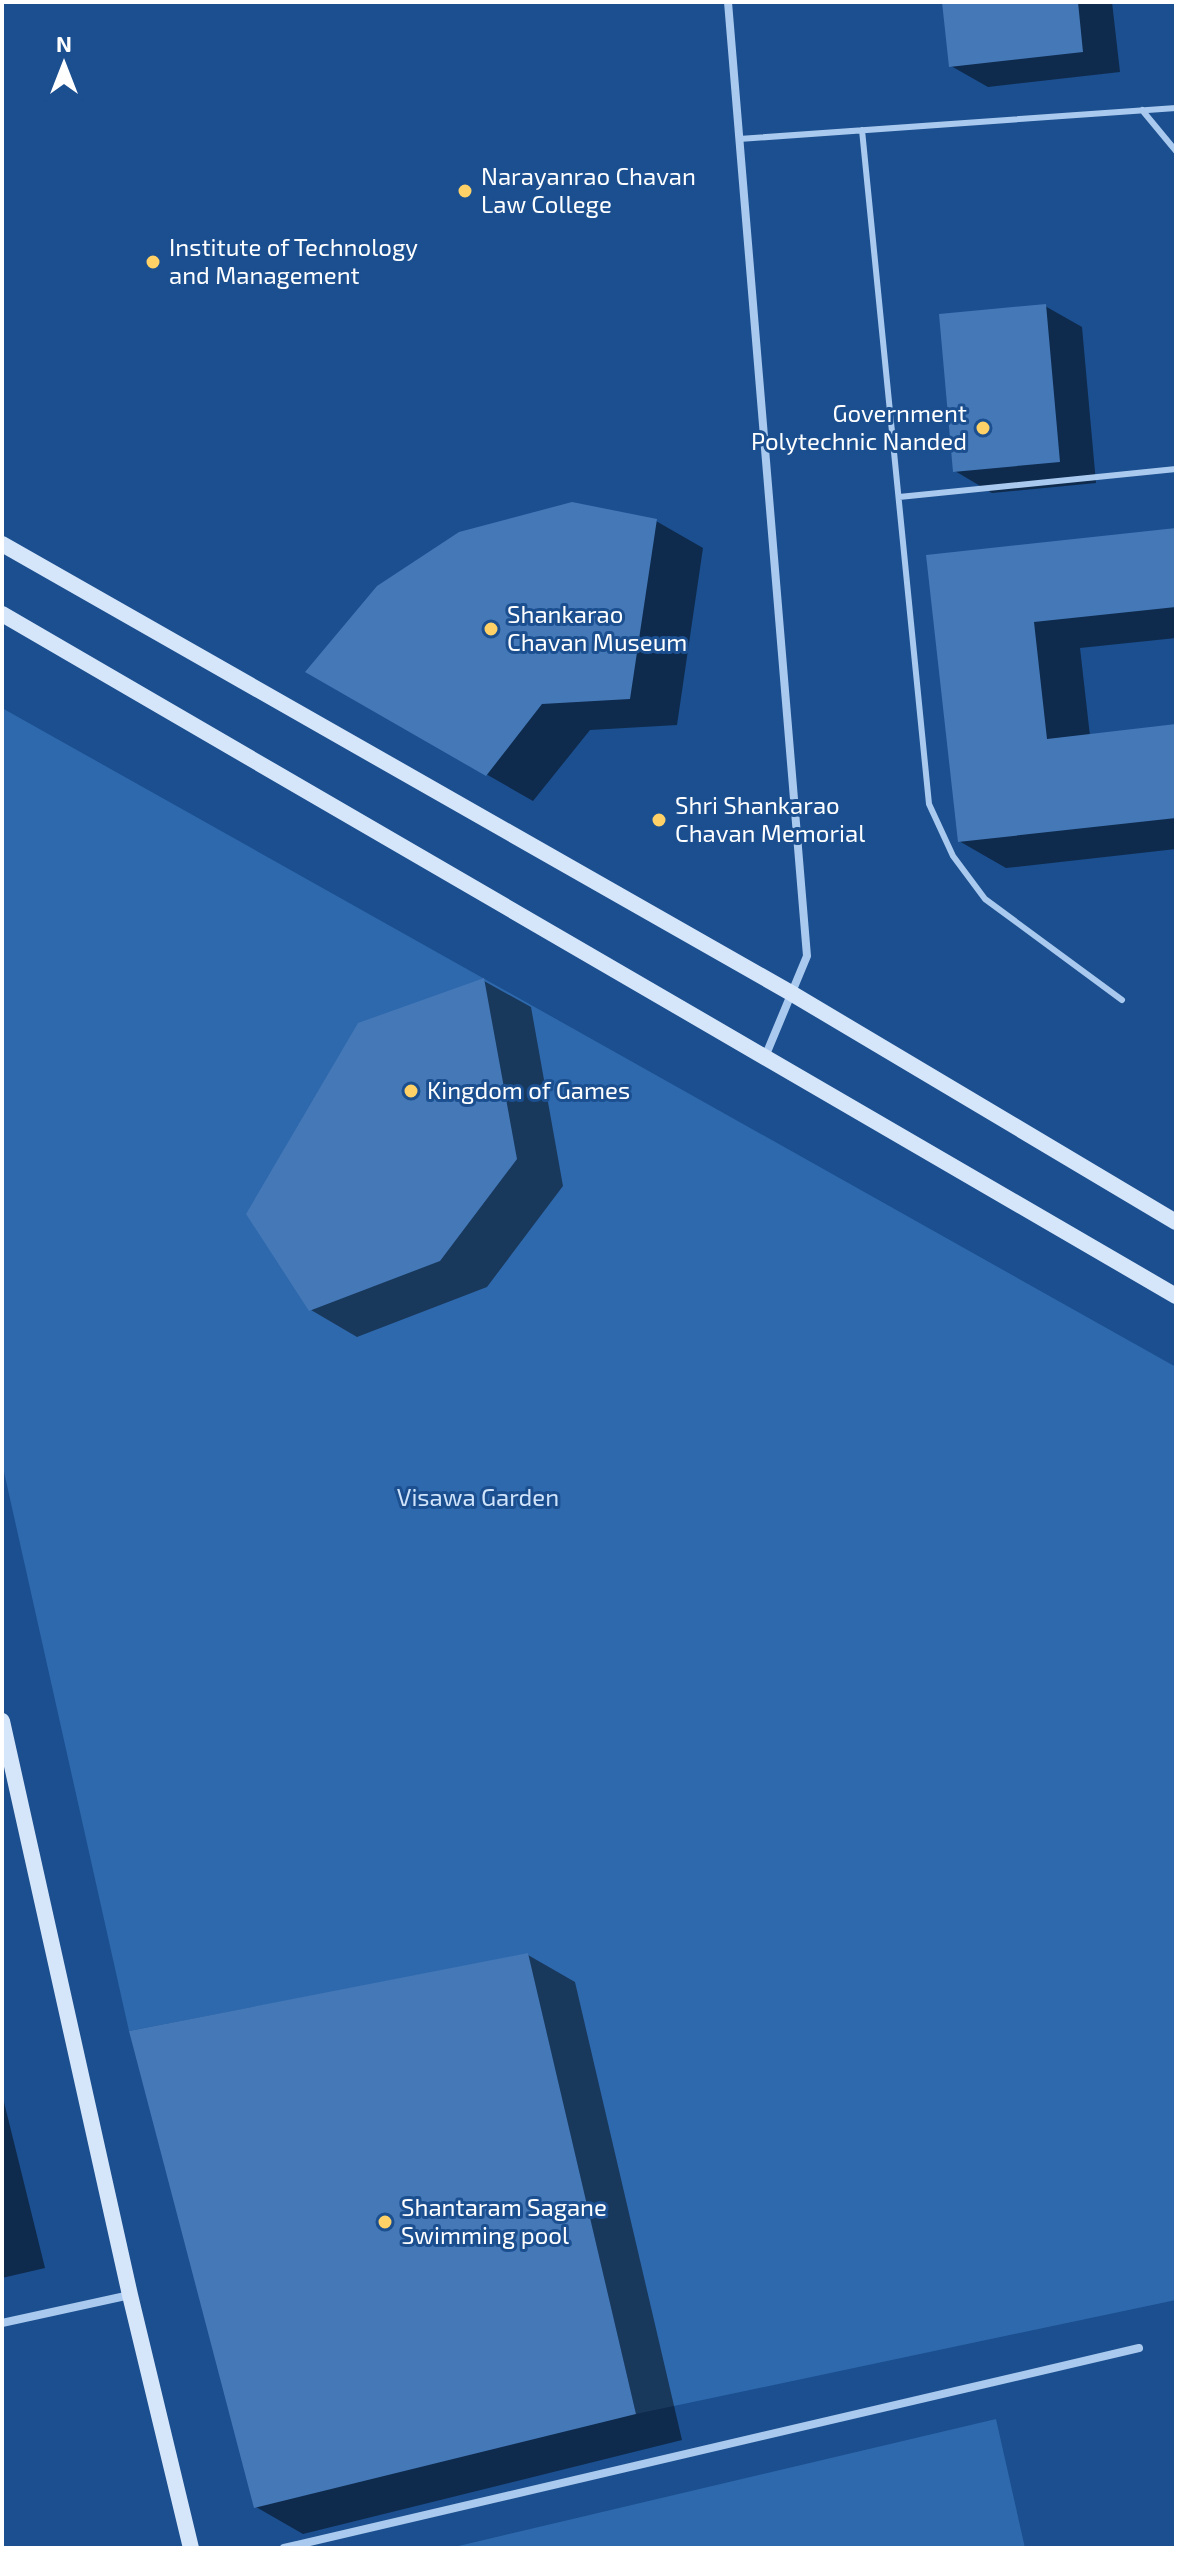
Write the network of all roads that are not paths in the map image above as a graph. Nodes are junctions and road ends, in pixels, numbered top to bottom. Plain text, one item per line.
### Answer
1 (728, 2) edge
2 (1176, 108) edge
3 (1142, 110) junction
4 (862, 130) junction
5 (739, 139) junction
6 (1176, 151) edge
7 (1176, 469) edge
8 (899, 497) junction
9 (2, 544) edge
10 (2, 614) edge
11 (791, 993) junction
12 (1122, 1000) dead end
13 (765, 1057) junction
14 (1176, 1222) edge
15 (1176, 1296) edge
16 (2, 1721) edge
17 (130, 2295) junction
18 (2, 2323) edge
19 (1139, 2348) dead end
20 (191, 2548) edge
21 (284, 2548) edge

1 - 5 street
2 - 3 lane
3 - 4 lane
3 - 6 lane
4 - 5 lane
4 - 8 lane
5 - 11 street
7 - 8 lane
8 - 12 lane
9 - 11 main road
10 - 13 main road
11 - 13 street
11 - 14 main road
13 - 15 main road
16 - 17 main road
17 - 18 street
17 - 20 main road
19 - 21 street

